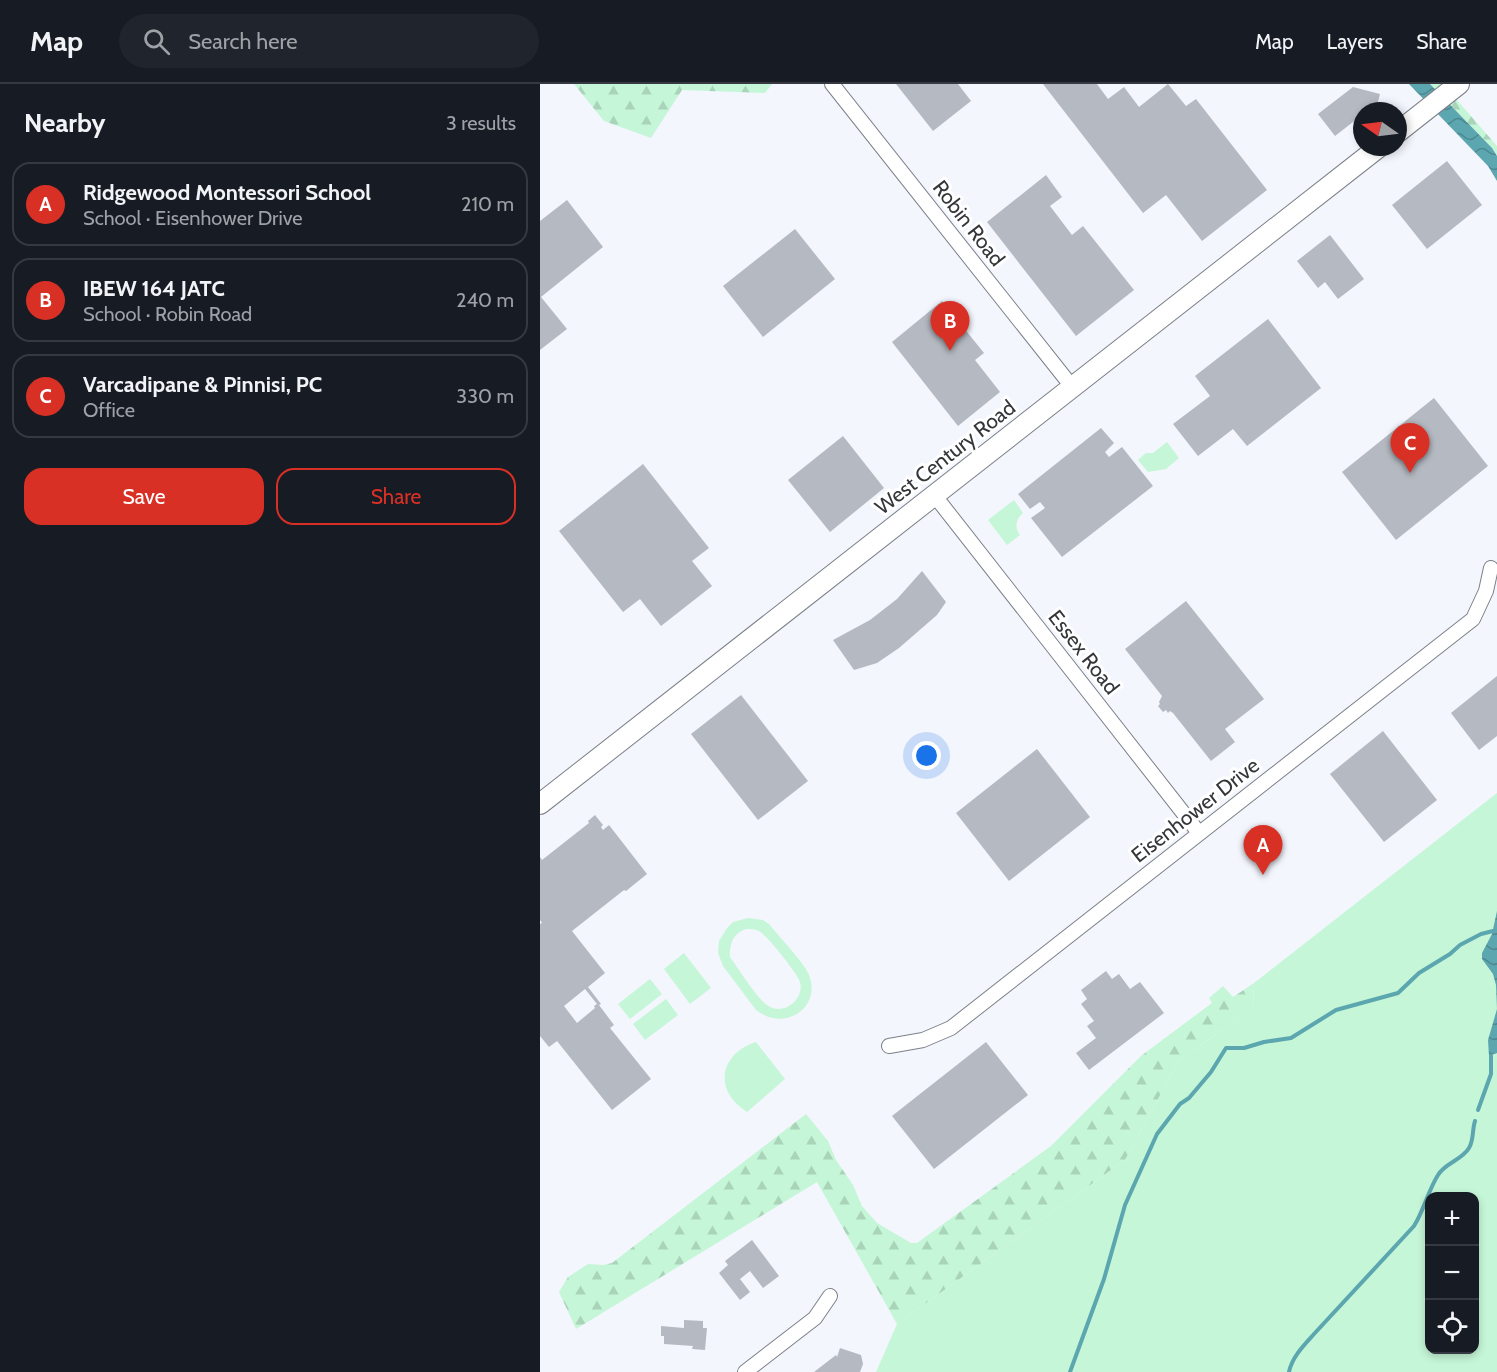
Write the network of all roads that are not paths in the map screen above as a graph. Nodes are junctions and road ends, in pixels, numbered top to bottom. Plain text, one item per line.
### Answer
1 (832, 84) edge
2 (1459, 84) edge
3 (1407, 125) edge
4 (1368, 156) edge
5 (1073, 388) junction
6 (935, 496) junction
7 (1491, 568) dead end
8 (540, 804) edge
9 (1199, 833) junction
10 (889, 1046) dead end
11 (830, 1296) dead end
12 (745, 1372) edge

1 - 5 street, Robin Road
2 - 3 main road
4 - 5 main road, West Century Road
5 - 6 main road, West Century Road
6 - 8 main road, West Century Road
6 - 9 street, Essex Road
7 - 9 street, Eisenhower Drive
9 - 10 street, Eisenhower Drive
11 - 12 street

